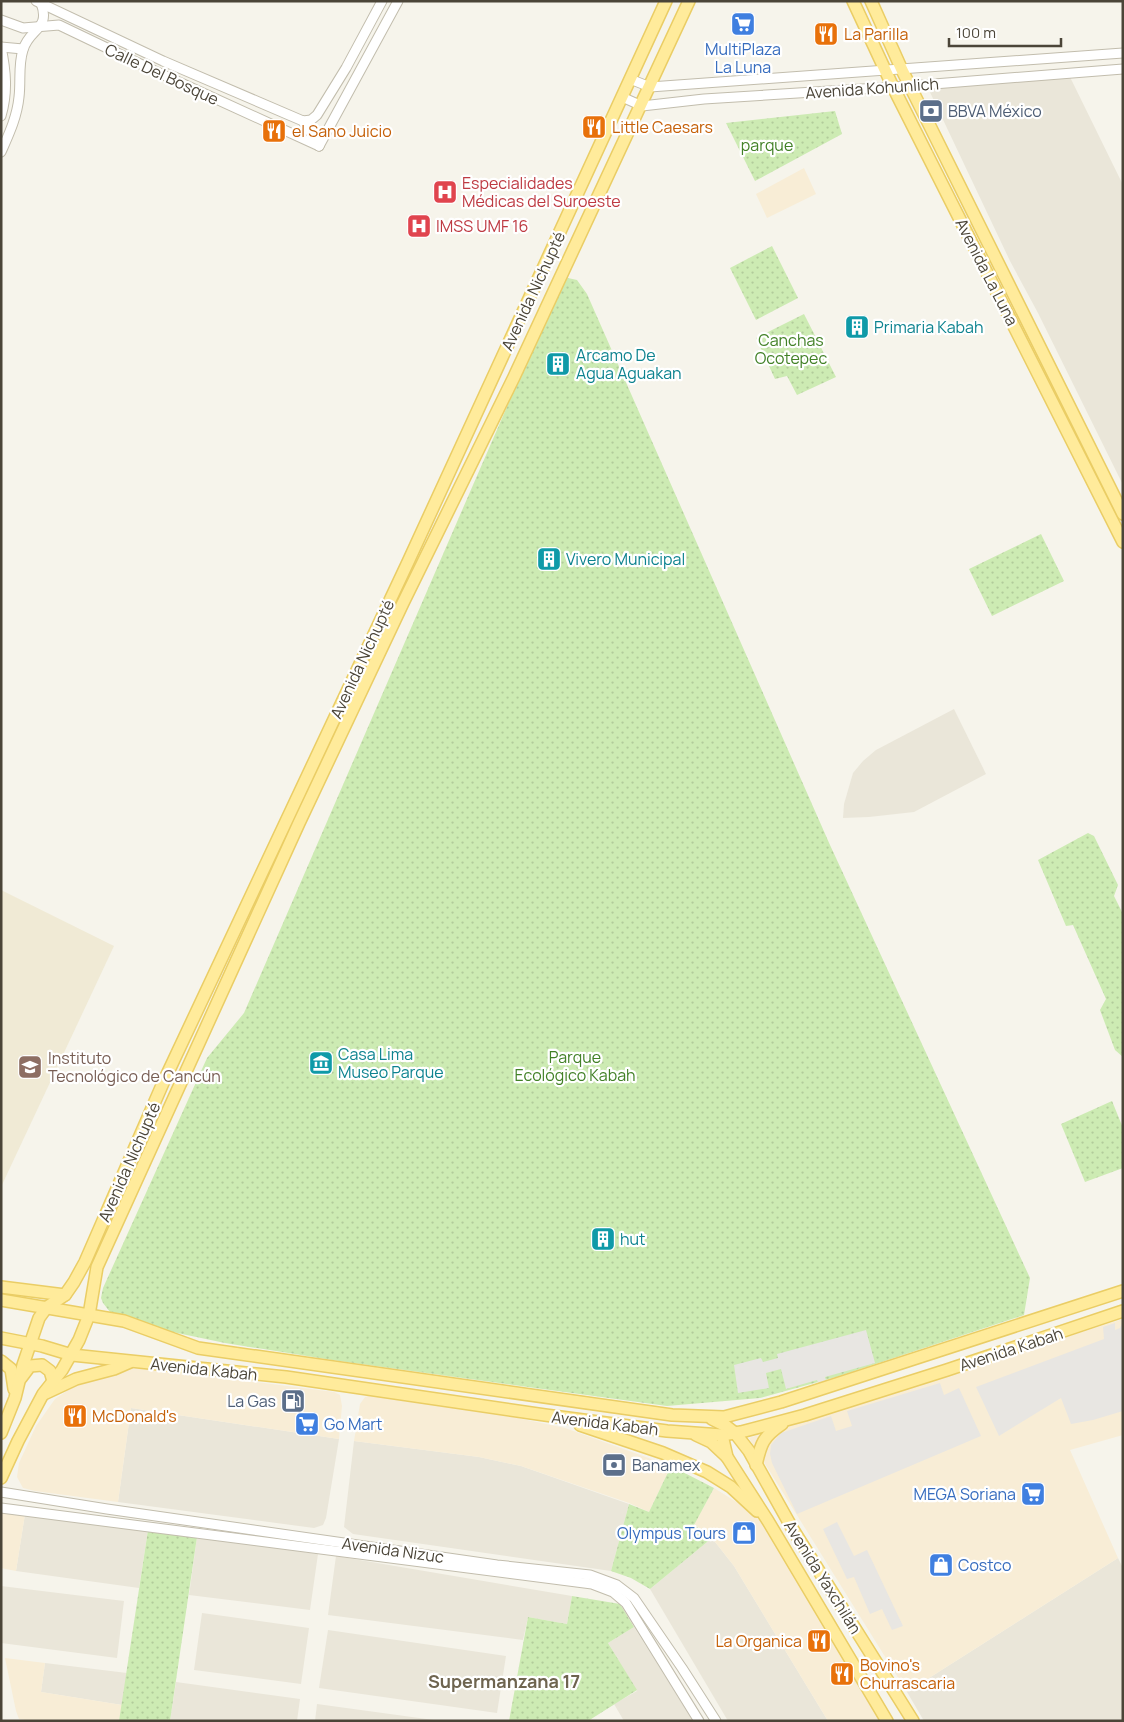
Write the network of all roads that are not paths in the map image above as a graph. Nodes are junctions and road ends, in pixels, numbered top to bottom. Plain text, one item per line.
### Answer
1 (382, 1) edge
2 (398, 1) edge
3 (666, 1) edge
4 (690, 1) edge
5 (853, 1) edge
6 (871, 1) edge
7 (39, 2) edge
8 (1, 20) edge
9 (42, 26) junction
10 (1, 47) edge
11 (23, 49) junction
12 (1123, 53) edge
13 (884, 69) junction
14 (1123, 69) edge
15 (902, 70) junction
16 (791, 76) junction
17 (630, 79) junction
18 (910, 86) junction
19 (650, 87) junction
20 (893, 87) junction
21 (793, 94) junction
22 (622, 97) junction
23 (642, 106) junction
24 (1, 116) edge
25 (302, 121) junction
26 (319, 146) junction
27 (1, 152) edge
28 (1123, 514) edge
29 (1123, 542) edge
30 (288, 818) junction
31 (299, 823) junction
32 (85, 1262) junction
33 (97, 1267) junction
34 (1, 1287) edge
35 (1123, 1291) edge
36 (64, 1295) junction
37 (1, 1300) edge
38 (47, 1308) junction
39 (1123, 1312) edge
40 (89, 1315) junction
41 (1, 1338) edge
42 (30, 1343) junction
43 (72, 1356) junction
44 (1, 1362) edge
45 (130, 1362) junction
46 (19, 1381) junction
47 (53, 1381) junction
48 (43, 1394) junction
49 (14, 1398) junction
50 (753, 1409) junction
51 (545, 1415) junction
52 (701, 1416) junction
53 (790, 1419) junction
54 (689, 1431) junction
55 (728, 1431) junction
56 (1, 1433) edge
57 (727, 1457) junction
58 (756, 1465) junction
59 (1, 1478) edge
60 (771, 1491) junction
61 (1, 1492) edge
62 (756, 1502) junction
63 (1, 1508) edge
64 (768, 1521) junction
65 (496, 1568) junction
66 (889, 1682) junction
67 (871, 1693) junction
68 (699, 1721) edge
69 (716, 1721) edge
70 (887, 1721) edge
71 (913, 1721) edge

1 - 25 street
2 - 26 street
3 - 17 main road, Avenida Nichupté
4 - 19 main road, Avenida Nichupté
5 - 13 main road, Avenida La Luna
6 - 15 main road, Avenida La Luna
7 - 9 street
7 - 25 street, Calle Del Bosque
8 - 9 street, Calle Del Bosque
9 - 11 street
9 - 26 street, Calle Del Bosque
10 - 11 street
10 - 24 street
11 - 27 street
12 - 15 street, Avenida Kohunlich
13 - 15 street, Avenida Kohunlich
13 - 16 street, Avenida Kohunlich
13 - 20 main road, Avenida La Luna
14 - 18 street, Avenida Kohunlich
15 - 18 main road, Avenida La Luna
16 - 19 street, Avenida Kohunlich
16 - 21 street
17 - 19 street, Avenida Kohunlich
17 - 22 main road, Avenida Nichupté
18 - 20 street, Avenida Kohunlich
18 - 28 main road, Avenida La Luna
19 - 23 main road, Avenida Nichupté
20 - 21 street, Avenida Kohunlich
20 - 29 main road, Avenida La Luna
21 - 23 street, Avenida Kohunlich
22 - 23 street
22 - 30 main road, Avenida Nichupté
23 - 31 main road, Avenida Nichupté
25 - 26 street
30 - 31 main road
30 - 32 main road, Avenida Nichupté
31 - 33 main road, Avenida Nichupté
32 - 33 main road
32 - 36 main road, Avenida Nichupté
33 - 40 main road, Avenida Nichupté
34 - 36 main road
35 - 50 main road, Avenida Kabah
36 - 38 main road, Avenida Nichupté
37 - 38 main road
38 - 40 main road, Avenida Kabah
38 - 42 main road
39 - 53 main road, Avenida Kabah
40 - 43 main road, Avenida Nichupté
40 - 52 main road, Avenida Kabah
41 - 42 main road
42 - 43 main road, Avenida Kabah
42 - 46 main road
43 - 45 main road, Avenida Kabah
43 - 47 main road
44 - 49 main road
45 - 48 main road
45 - 51 main road, Avenida Kabah
46 - 47 main road
46 - 49 main road
47 - 48 main road
48 - 59 main road
49 - 56 main road
50 - 52 main road, Avenida Kabah
50 - 55 main road
51 - 54 main road, Avenida Kabah
51 - 64 main road
52 - 55 main road
53 - 55 main road, Avenida Kabah
53 - 58 main road
54 - 55 main road, Avenida Kabah
54 - 57 main road
55 - 57 main road, Avenida Yaxchilán
55 - 58 main road, Avenida Yaxchilán
57 - 62 main road, Avenida Yaxchilán
58 - 60 main road, Avenida Yaxchilán
60 - 62 main road
60 - 66 main road, Avenida Yaxchilán
61 - 65 street, Avenida Nizuc
62 - 64 main road, Avenida Yaxchilán
63 - 65 street, Avenida Nizuc
64 - 67 main road, Avenida Yaxchilán
65 - 68 street, Avenida Nizuc
65 - 69 street, Avenida Nizuc
66 - 67 main road
66 - 71 main road, Avenida Yaxchilán
67 - 70 main road, Avenida Yaxchilán

